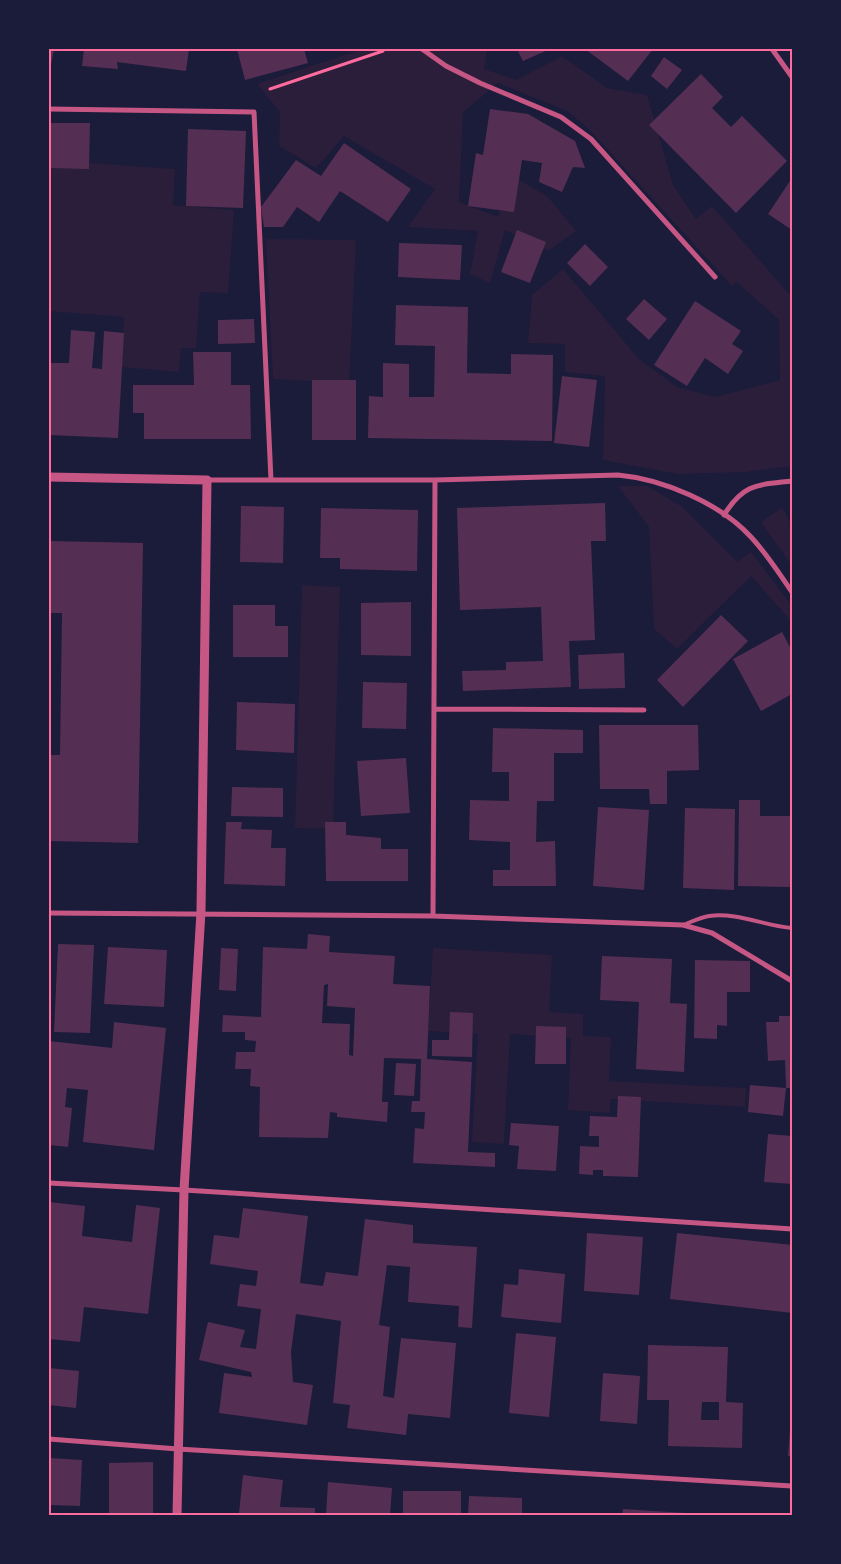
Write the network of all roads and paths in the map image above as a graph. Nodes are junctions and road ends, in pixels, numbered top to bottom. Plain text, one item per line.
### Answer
1 (422, 49) edge
2 (772, 49) edge
3 (383, 51) dead end
4 (792, 77) edge
5 (270, 89) dead end
6 (49, 109) edge
7 (715, 277) dead end
8 (49, 477) edge
9 (207, 480) junction
10 (271, 480) junction
11 (435, 480) junction
12 (792, 481) edge
13 (724, 515) junction
14 (792, 592) edge
15 (434, 709) junction
16 (644, 710) dead end
17 (201, 912) junction
18 (49, 913) edge
19 (434, 916) junction
20 (683, 925) junction
21 (792, 928) edge
22 (792, 981) edge
23 (49, 1183) edge
24 (184, 1190) junction
25 (792, 1229) edge
26 (49, 1439) edge
27 (178, 1449) junction
28 (792, 1486) edge
29 (177, 1515) edge

1 - 7 street
2 - 4 street
3 - 5 path
6 - 10 street
8 - 9 street
9 - 10 street
9 - 17 street
10 - 11 street
11 - 13 street
11 - 15 street
12 - 13 street
13 - 14 street
15 - 16 street
15 - 19 street
17 - 18 street
17 - 19 street
17 - 24 street
19 - 20 street
20 - 21 lane
20 - 22 street
23 - 24 street
24 - 25 street
24 - 27 street
26 - 27 street
27 - 28 street
27 - 29 street

